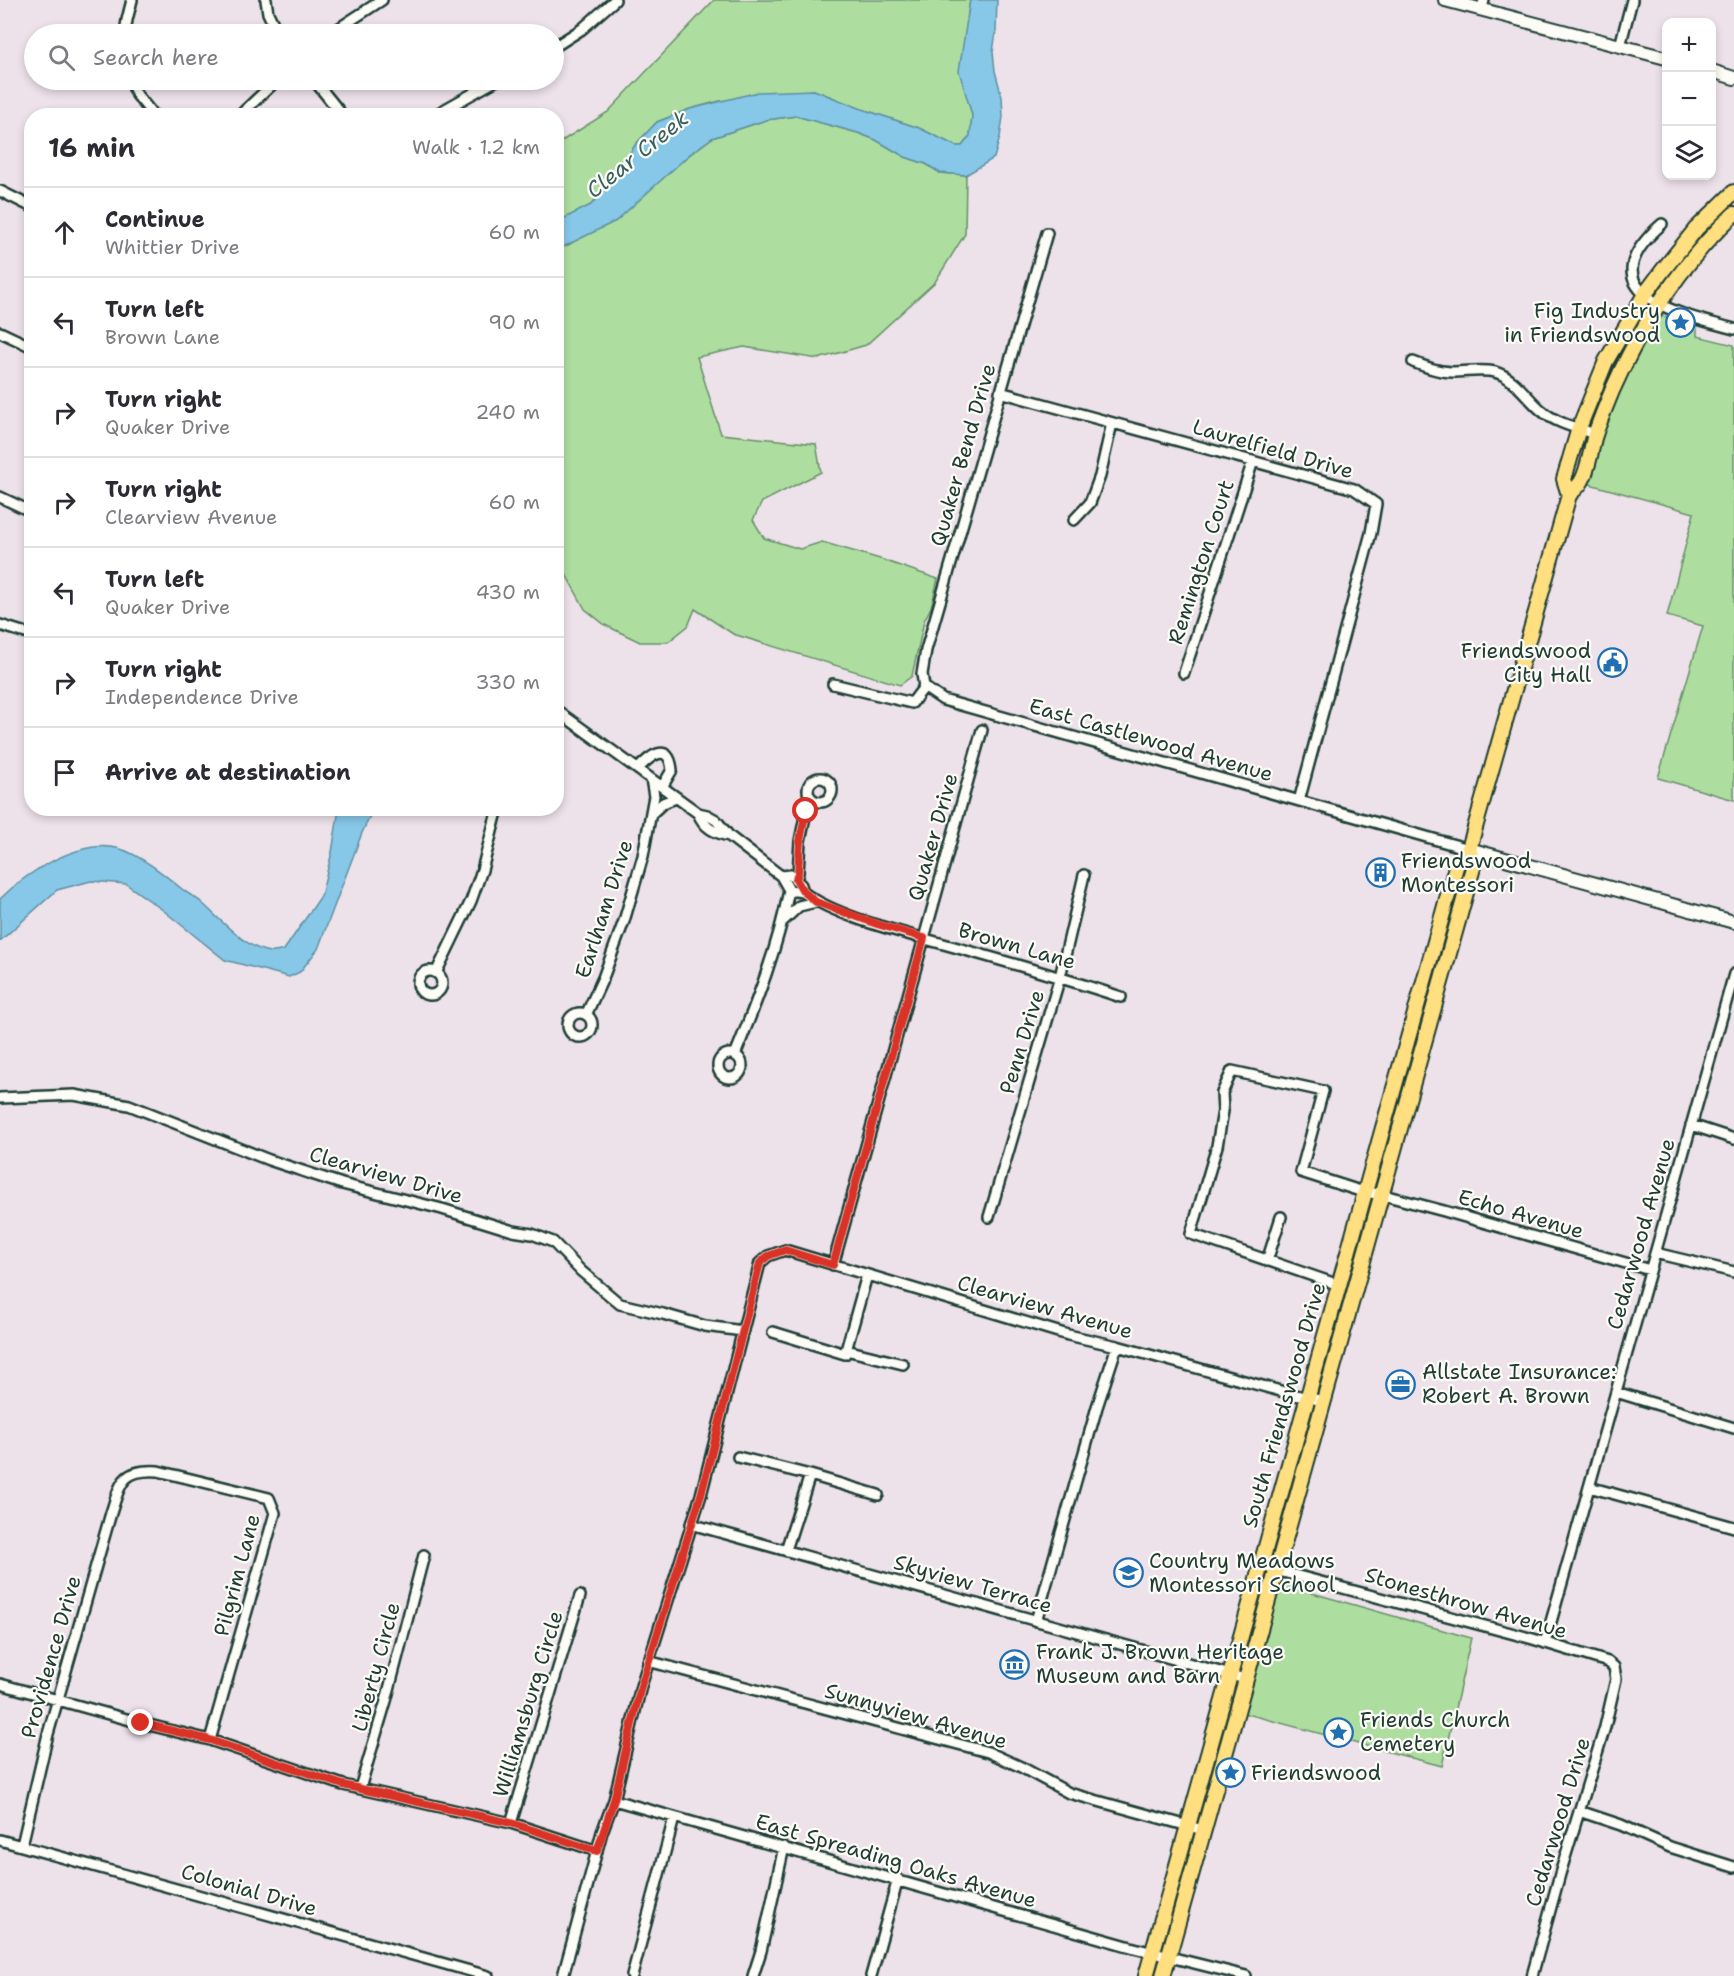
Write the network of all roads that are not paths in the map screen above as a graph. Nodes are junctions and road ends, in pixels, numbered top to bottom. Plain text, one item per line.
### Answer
1 (132, 0) edge
2 (266, 0) edge
3 (382, 0) edge
4 (615, 0) edge
5 (1445, 0) edge
6 (1632, 0) edge
7 (1483, 5) edge
8 (126, 24) edge
9 (273, 24) edge
10 (345, 24) edge
11 (564, 41) edge
12 (1620, 46) junction
13 (1662, 57) edge
14 (1715, 72) edge
15 (1734, 78) edge
16 (135, 90) edge
17 (266, 90) edge
18 (322, 90) edge
19 (479, 90) edge
20 (148, 108) edge
21 (247, 108) edge
22 (337, 108) edge
23 (448, 108) edge
24 (0, 191) edge
25 (1734, 192) edge
26 (24, 203) edge
27 (1734, 214) edge
28 (1662, 224) dead end
29 (1047, 233) dead end
30 (1645, 294) junction
31 (1659, 304) junction
32 (1734, 329) edge
33 (0, 332) edge
34 (24, 343) edge
35 (1413, 362) dead end
36 (1000, 392) junction
37 (1112, 423) junction
38 (1578, 428) junction
39 (1595, 434) junction
40 (1253, 461) junction
41 (1569, 495) junction
42 (0, 497) edge
43 (24, 508) edge
44 (1074, 520) dead end
45 (0, 625) edge
46 (24, 632) edge
47 (1184, 673) dead end
48 (833, 684) dead end
49 (924, 687) junction
50 (564, 716) edge
51 (982, 730) dead end
52 (638, 769) junction
53 (651, 779) junction
54 (662, 787) junction
55 (676, 798) junction
56 (811, 798) dead end
57 (1299, 801) junction
58 (651, 814) junction
59 (496, 816) edge
60 (1469, 849) junction
61 (1084, 875) dead end
62 (781, 876) junction
63 (796, 879) junction
64 (789, 890) junction
65 (803, 891) junction
66 (816, 902) junction
67 (783, 921) junction
68 (1734, 922) edge
69 (924, 938) junction
70 (436, 973) dead end
71 (1734, 974) edge
72 (1060, 977) junction
73 (1120, 997) dead end
74 (586, 1015) dead end
75 (735, 1055) dead end
76 (0, 1098) edge
77 (1691, 1125) junction
78 (1734, 1139) edge
79 (1365, 1192) junction
80 (1383, 1195) junction
81 (989, 1217) dead end
82 (1281, 1217) dead end
83 (1655, 1253) junction
84 (1266, 1261) junction
85 (833, 1265) junction
86 (1650, 1270) junction
87 (1734, 1272) edge
88 (867, 1275) junction
89 (1339, 1285) junction
90 (742, 1331) junction
91 (773, 1332) dead end
92 (1117, 1346) junction
93 (846, 1350) junction
94 (903, 1364) dead end
95 (1616, 1392) junction
96 (1307, 1398) junction
97 (1324, 1401) junction
98 (1734, 1428) edge
99 (738, 1457) dead end
100 (810, 1474) junction
101 (122, 1481) joint
102 (1589, 1487) junction
103 (878, 1495) dead end
104 (691, 1524) junction
105 (1734, 1527) edge
106 (1269, 1539) junction
107 (1284, 1544) junction
108 (786, 1550) junction
109 (424, 1555) dead end
110 (1261, 1566) junction
111 (1276, 1570) junction
112 (580, 1596) dead end
113 (1036, 1621) junction
114 (1545, 1643) junction
115 (648, 1661) junction
116 (1230, 1674) junction
117 (1616, 1677) joint
118 (1245, 1679) junction
119 (0, 1684) edge
120 (57, 1700) junction
121 (210, 1740) junction
122 (360, 1788) junction
123 (614, 1800) junction
124 (1579, 1811) junction
125 (674, 1818) junction
126 (511, 1823) junction
127 (1188, 1827) junction
128 (1203, 1830) junction
129 (0, 1840) edge
130 (22, 1845) junction
131 (784, 1847) junction
132 (597, 1851) junction
133 (1734, 1867) edge
134 (898, 1879) junction
135 (1153, 1952) junction
136 (1169, 1956) junction
137 (488, 1976) edge
138 (563, 1976) edge
139 (632, 1976) edge
140 (753, 1976) edge
141 (871, 1976) edge
142 (1146, 1976) edge
143 (1163, 1976) edge
144 (1246, 1976) edge
145 (1532, 1976) edge

1 - 8 street
2 - 9 street
3 - 10 street
4 - 11 street
5 - 7 street
6 - 12 street
7 - 12 street
12 - 13 street
14 - 15 street
16 - 20 street
17 - 21 street
18 - 22 street
19 - 23 street
24 - 26 street
25 - 30 main road, South Friendswood Drive
27 - 31 main road, South Friendswood Drive
28 - 30 street
29 - 36 street, Quaker Bend Drive
30 - 31 street
30 - 38 main road, South Friendswood Drive
31 - 32 street
31 - 39 main road, South Friendswood Drive
33 - 34 street
35 - 38 street
36 - 37 street, Laurelfield Drive
36 - 49 street, Quaker Bend Drive
37 - 40 street, Laurelfield Drive
37 - 44 street
38 - 39 street
38 - 41 main road, South Friendswood Drive
39 - 41 main road, South Friendswood Drive
40 - 47 street, Remington Court
40 - 57 street, Laurelfield Drive
41 - 60 main road, South Friendswood Drive
42 - 43 street
45 - 46 street
48 - 49 street
49 - 57 street, East Castlewood Avenue
50 - 52 street
51 - 69 street, Quaker Drive
52 - 53 street
52 - 54 street
53 - 54 street
53 - 58 street, Earlham Drive
54 - 55 street
55 - 58 street
55 - 62 street
56 - 63 street
57 - 60 street, East Castlewood Avenue
58 - 74 street, Earlham Drive
59 - 70 street
60 - 68 street
60 - 79 main road, South Friendswood Drive
60 - 80 main road, South Friendswood Drive
61 - 72 street, Penn Drive
62 - 63 street
62 - 64 street
63 - 65 street, Brown Lane
64 - 65 street
64 - 67 street
65 - 66 street, Brown Lane
66 - 67 street
66 - 69 street, Brown Lane
67 - 75 street
69 - 72 street, Brown Lane
69 - 85 street, Quaker Drive
71 - 77 street, Cedarwood Avenue
72 - 73 street, Brown Lane
72 - 81 street, Penn Drive
76 - 90 street, Clearview Drive
77 - 78 street
77 - 83 street, Cedarwood Avenue
79 - 80 street, Echo Avenue
79 - 84 street, Echo Avenue
79 - 89 main road, South Friendswood Drive
80 - 86 street, Echo Avenue
80 - 97 main road, South Friendswood Drive
82 - 84 street
83 - 86 street, Cedarwood Avenue
83 - 87 street
84 - 89 street
85 - 88 street, Clearview Avenue
85 - 90 street, Clearview Avenue
86 - 95 street, Cedarwood Avenue
88 - 92 street, Clearview Avenue
88 - 93 street
89 - 96 main road, South Friendswood Drive
90 - 104 street
91 - 93 street
92 - 96 street, Clearview Avenue
92 - 113 street
93 - 94 street
95 - 98 street
95 - 102 street, Cedarwood Avenue
96 - 97 street, Clearview Avenue
96 - 106 main road, South Friendswood Drive
97 - 107 main road, South Friendswood Drive
99 - 100 street
100 - 103 street
100 - 108 street
101 - 120 street, Providence Drive
101 - 121 street, Pilgrim Lane
102 - 105 street
102 - 114 street, Cedarwood Avenue
104 - 108 street, Skyview Terrace
104 - 115 street
106 - 107 main road
106 - 110 main road, South Friendswood Drive
107 - 111 main road, South Friendswood Drive
108 - 113 street, Skyview Terrace
109 - 122 street, Liberty Circle
110 - 111 street, Stonesthrow Avenue
110 - 116 main road, South Friendswood Drive
111 - 114 street, Stonesthrow Avenue
111 - 118 main road, South Friendswood Drive
112 - 126 street, Williamsburg Circle
113 - 116 street, Skyview Terrace
114 - 117 street, Stonesthrow Avenue
115 - 123 street
115 - 127 street, Sunnyview Avenue
116 - 118 street, Skyview Terrace
116 - 127 main road, South Friendswood Drive
117 - 124 street, Cedarwood Drive
118 - 128 main road, South Friendswood Drive
119 - 120 street
120 - 121 street
120 - 130 street, Providence Drive
121 - 122 street
122 - 126 street
123 - 125 street, East Spreading Oaks Avenue
123 - 132 street
124 - 133 street
124 - 145 street, Cedarwood Drive
125 - 131 street, East Spreading Oaks Avenue
125 - 139 street
126 - 132 street
127 - 128 street, Sunnyview Avenue
127 - 135 main road, South Friendswood Drive
128 - 136 main road, South Friendswood Drive
129 - 130 street, Colonial Drive
130 - 137 street, Colonial Drive
131 - 134 street, East Spreading Oaks Avenue
131 - 140 street
132 - 138 street
134 - 135 street, East Spreading Oaks Avenue
134 - 141 street
135 - 136 street, East Spreading Oaks Avenue
135 - 142 main road, South Friendswood Drive
136 - 143 main road, South Friendswood Drive
136 - 144 street, East Spreading Oaks Avenue

